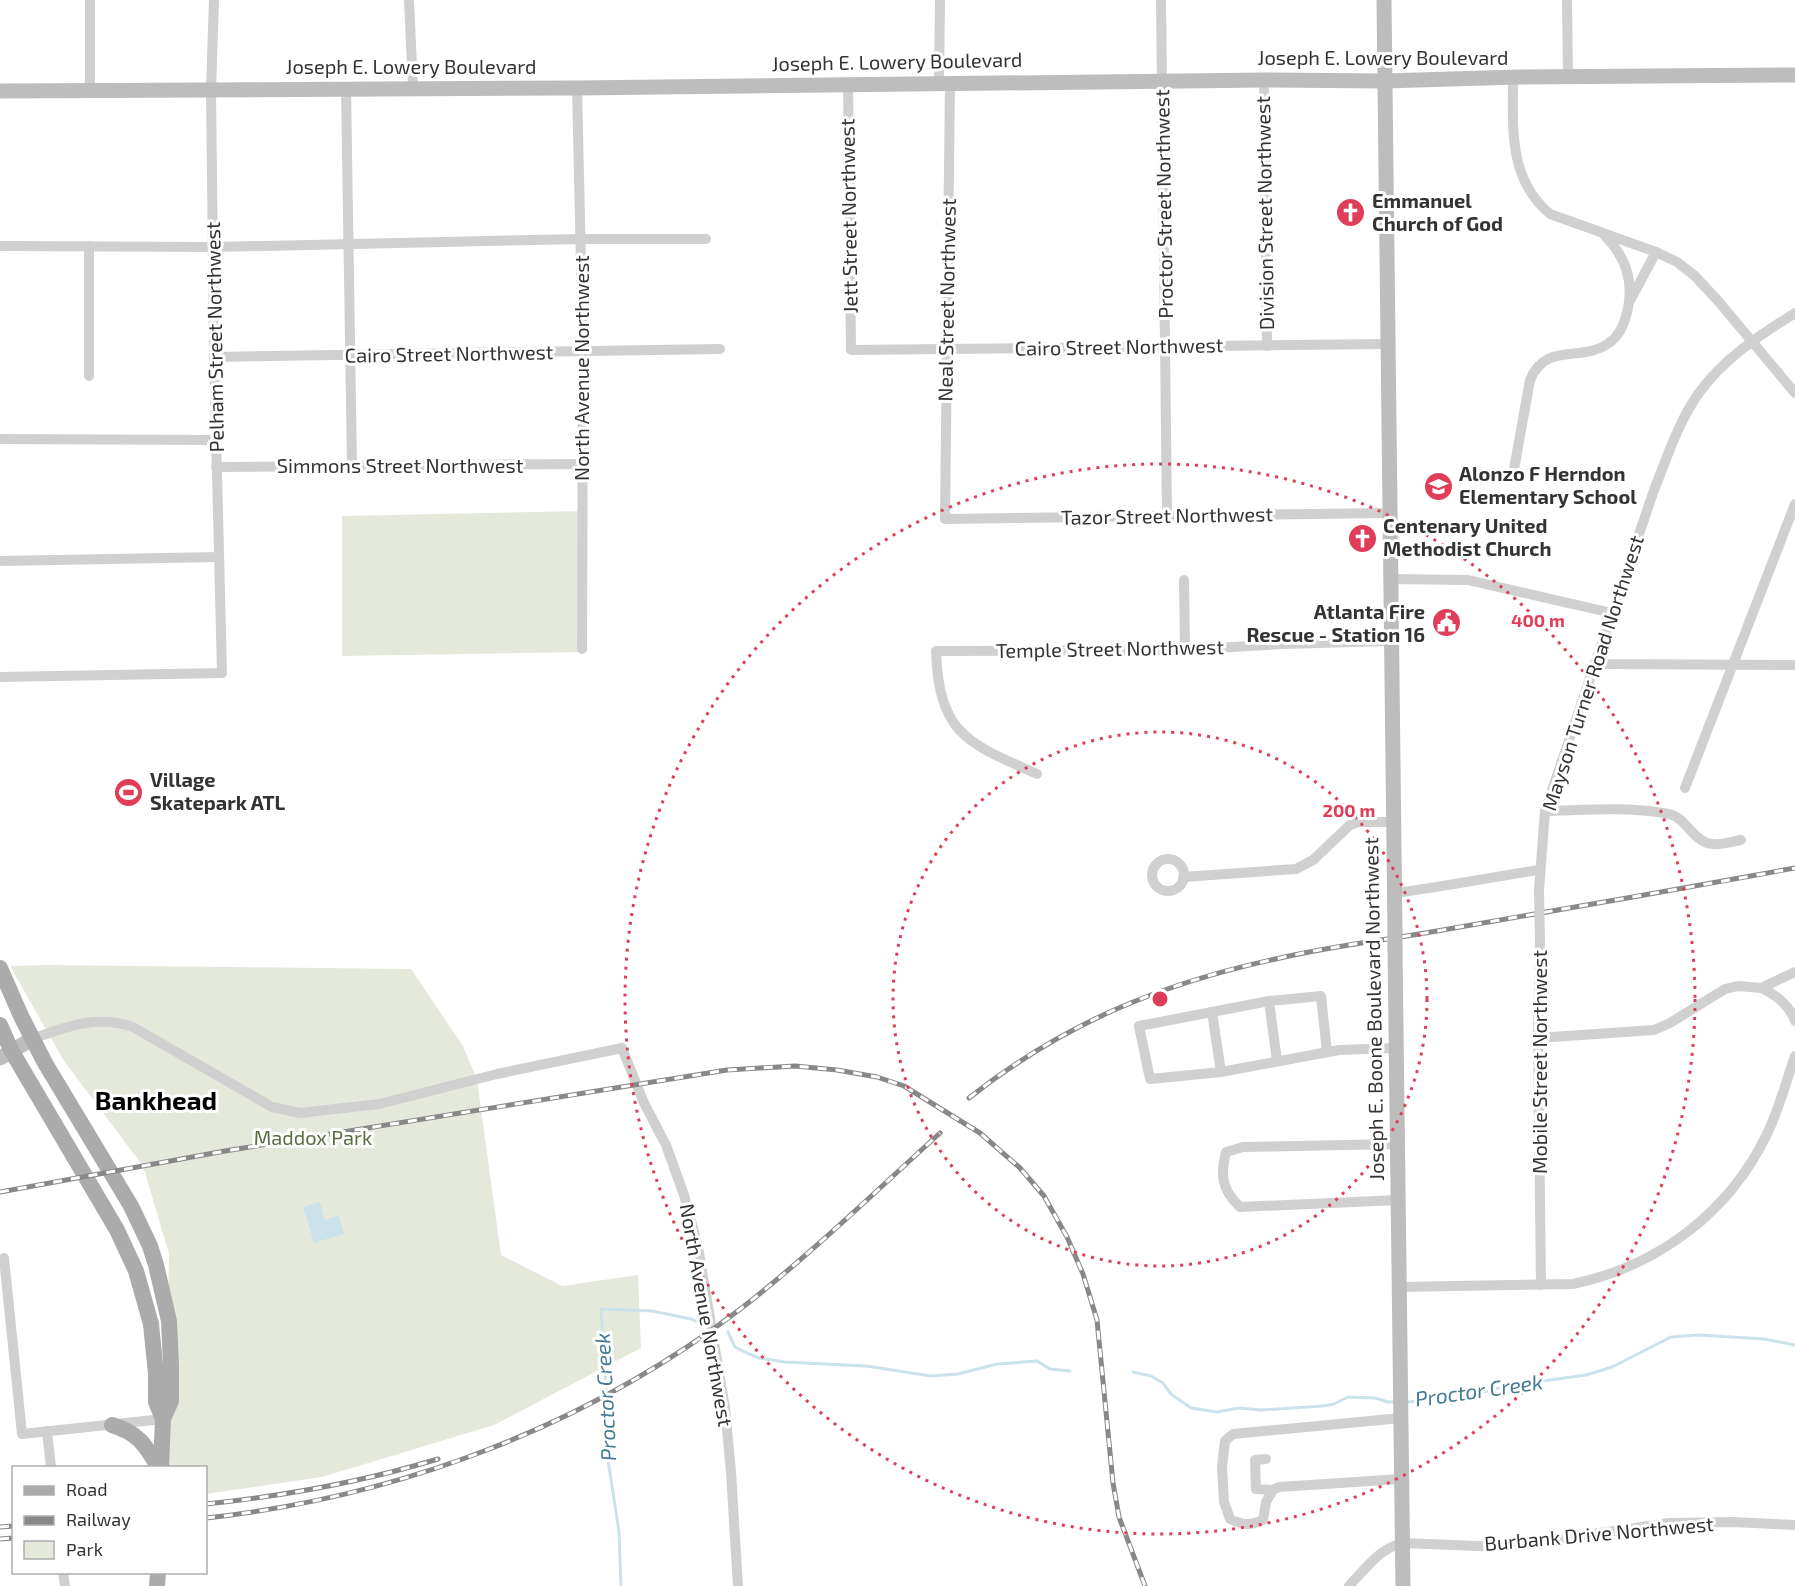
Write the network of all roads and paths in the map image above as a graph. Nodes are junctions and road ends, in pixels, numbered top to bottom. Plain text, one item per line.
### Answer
1 (90, 0) edge
2 (214, 0) edge
3 (410, 0) edge
4 (940, 0) edge
5 (1161, 0) edge
6 (1384, 0) edge
7 (1567, 0) edge
8 (1795, 75) edge
9 (1568, 77) junction
10 (1513, 78) junction
11 (1162, 80) junction
12 (1264, 80) junction
13 (1384, 81) junction
14 (944, 82) junction
15 (848, 83) junction
16 (346, 88) junction
17 (413, 88) junction
18 (577, 88) junction
19 (90, 90) junction
20 (211, 90) junction
21 (0, 91) edge
22 (1602, 233) junction
23 (581, 239) junction
24 (706, 239) dead end
25 (349, 244) junction
26 (0, 246) edge
27 (89, 246) junction
28 (214, 247) junction
29 (1656, 252) junction
30 (1631, 299) junction
31 (1795, 313) edge
32 (1752, 341) junction
33 (1387, 344) junction
34 (1267, 346) junction
35 (1166, 347) junction
36 (720, 349) dead end
37 (947, 349) junction
38 (850, 350) joint
39 (583, 351) junction
40 (351, 356) junction
41 (214, 357) junction
42 (89, 376) dead end
43 (1795, 393) edge
44 (0, 439) edge
45 (215, 440) junction
46 (583, 464) junction
47 (352, 466) junction
48 (216, 467) junction
49 (1513, 476) dead end
50 (1795, 504) edge
51 (1389, 513) junction
52 (1167, 515) junction
53 (945, 519) joint
54 (219, 557) junction
55 (0, 561) edge
56 (1390, 579) junction
57 (1184, 580) dead end
58 (1612, 613) junction
59 (1391, 641) junction
60 (582, 649) dead end
61 (1185, 650) junction
62 (1595, 662) junction
63 (1733, 664) junction
64 (1795, 664) edge
65 (0, 677) edge
66 (1037, 774) dead end
67 (1685, 788) dead end
68 (1545, 811) junction
69 (1393, 822) junction
70 (1542, 839) joint
71 (1741, 840) dead end
72 (1539, 870) junction
73 (1184, 877) dead end
74 (1395, 893) junction
75 (0, 968) edge
76 (1795, 972) edge
77 (1761, 988) junction
78 (1269, 1001) junction
79 (1212, 1012) junction
80 (1795, 1021) edge
81 (0, 1025) edge
82 (1538, 1038) junction
83 (32, 1039) junction
84 (1395, 1048) junction
85 (1327, 1052) junction
86 (6, 1054) edge
87 (1795, 1056) edge
88 (1277, 1061) junction
89 (1221, 1072) junction
90 (1397, 1144) junction
91 (1398, 1200) junction
92 (4, 1258) dead end
93 (1541, 1285) junction
94 (1399, 1287) junction
95 (1401, 1414) junction
96 (163, 1419) junction
97 (112, 1425) junction
98 (47, 1431) junction
99 (1266, 1459) dead end
100 (51, 1466) edge
101 (159, 1466) edge
102 (160, 1466) edge
103 (1401, 1479) junction
104 (1273, 1490) junction
105 (1795, 1525) edge
106 (1402, 1543) junction
107 (738, 1586) edge
108 (1349, 1586) edge
109 (1403, 1586) edge

1 - 19 street
2 - 20 street, Pelham Street Northwest
3 - 17 street
4 - 14 street, Neal Street Northwest
5 - 11 street, Proctor Street Northwest
6 - 13 main road, Joseph E. Boone Boulevard Northwest
7 - 9 street
8 - 9 main road, Joseph E. Lowery Boulevard
9 - 10 main road, Joseph E. Lowery Boulevard
10 - 13 main road, Joseph E. Lowery Boulevard
10 - 22 street
11 - 12 main road, Joseph E. Lowery Boulevard
11 - 14 main road, Joseph E. Lowery Boulevard
11 - 35 street, Proctor Street Northwest
12 - 13 main road, Joseph E. Lowery Boulevard
12 - 34 street, Division Street Northwest
13 - 33 main road, Joseph E. Boone Boulevard Northwest
14 - 15 main road, Joseph E. Lowery Boulevard
14 - 37 street, Neal Street Northwest
15 - 18 main road, Joseph E. Lowery Boulevard
15 - 38 street, Jett Street Northwest
16 - 17 main road, Joseph E. Lowery Boulevard
16 - 20 main road, Joseph E. Lowery Boulevard
16 - 25 street
17 - 18 main road, Joseph E. Lowery Boulevard
18 - 23 street, North Avenue Northwest
19 - 20 main road, Joseph E. Lowery Boulevard
19 - 21 main road, Joseph E. Lowery Boulevard
20 - 28 street, Pelham Street Northwest
22 - 29 street
22 - 30 street
23 - 24 street
23 - 25 street
23 - 39 street, North Avenue Northwest
25 - 28 street
25 - 40 street
26 - 27 street
27 - 28 street
27 - 42 street
28 - 41 street, Pelham Street Northwest
29 - 30 street
29 - 32 street
30 - 49 street
31 - 32 street, Mayson Turner Road Northwest
32 - 43 street
32 - 58 street, Mayson Turner Road Northwest
33 - 34 street, Cairo Street Northwest
33 - 51 main road, Joseph E. Boone Boulevard Northwest
34 - 35 street, Cairo Street Northwest
35 - 37 street, Cairo Street Northwest
35 - 52 street, Proctor Street Northwest
36 - 39 street, Cairo Street Northwest
37 - 38 street, Cairo Street Northwest
37 - 53 street, Neal Street Northwest
39 - 40 street, Cairo Street Northwest
39 - 46 street, North Avenue Northwest
40 - 41 street, Cairo Street Northwest
40 - 47 street
41 - 45 street, Pelham Street Northwest
44 - 45 street
45 - 48 street, Pelham Street Northwest
46 - 47 street, Simmons Street Northwest
46 - 60 street, North Avenue Northwest
47 - 48 street, Simmons Street Northwest
48 - 54 street, Pelham Street Northwest
50 - 63 street
51 - 52 street, Tazor Street Northwest
51 - 56 main road, Joseph E. Boone Boulevard Northwest
52 - 53 street, Tazor Street Northwest
54 - 55 street
54 - 65 street, Pelham Street Northwest
56 - 58 street
56 - 59 main road, Joseph E. Boone Boulevard Northwest
57 - 61 street
58 - 62 street, Mayson Turner Road Northwest
59 - 61 street, Temple Street Northwest
59 - 69 main road, Joseph E. Boone Boulevard Northwest
61 - 66 street, Temple Street Northwest
62 - 63 street
62 - 68 street, Mayson Turner Road Northwest
63 - 64 street
63 - 67 street
68 - 70 street, Mayson Turner Road Northwest
68 - 71 street
69 - 73 street
69 - 74 main road, Joseph E. Boone Boulevard Northwest
70 - 72 street, Mobile Street Northwest
72 - 74 street
72 - 82 street, Mobile Street Northwest, bridge
74 - 84 main road, Joseph E. Boone Boulevard Northwest, bridge
75 - 83 main road
76 - 77 street
77 - 80 street
77 - 82 street
78 - 79 street
78 - 85 street
78 - 88 street
79 - 89 street
79 - 89 street
81 - 86 main road
82 - 93 street, Mobile Street Northwest
83 - 86 main road
83 - 96 main road
83 - 107 street, North Avenue Northwest
84 - 85 street
84 - 90 main road, Joseph E. Boone Boulevard Northwest
85 - 88 street
86 - 96 main road
87 - 93 street
88 - 89 street
90 - 91 main road, Joseph E. Boone Boulevard Northwest
90 - 91 street
91 - 94 main road, Joseph E. Boone Boulevard Northwest
92 - 98 street
93 - 94 street
94 - 95 main road, Joseph E. Boone Boulevard Northwest
95 - 103 main road, Joseph E. Boone Boulevard Northwest
95 - 104 street
96 - 97 street
96 - 102 main road
97 - 98 street
97 - 101 main road
98 - 100 street
99 - 104 street
103 - 104 street
103 - 106 main road, Joseph E. Boone Boulevard Northwest
105 - 106 street, Burbank Drive Northwest
106 - 108 street
106 - 109 main road, Joseph E. Boone Boulevard Northwest

